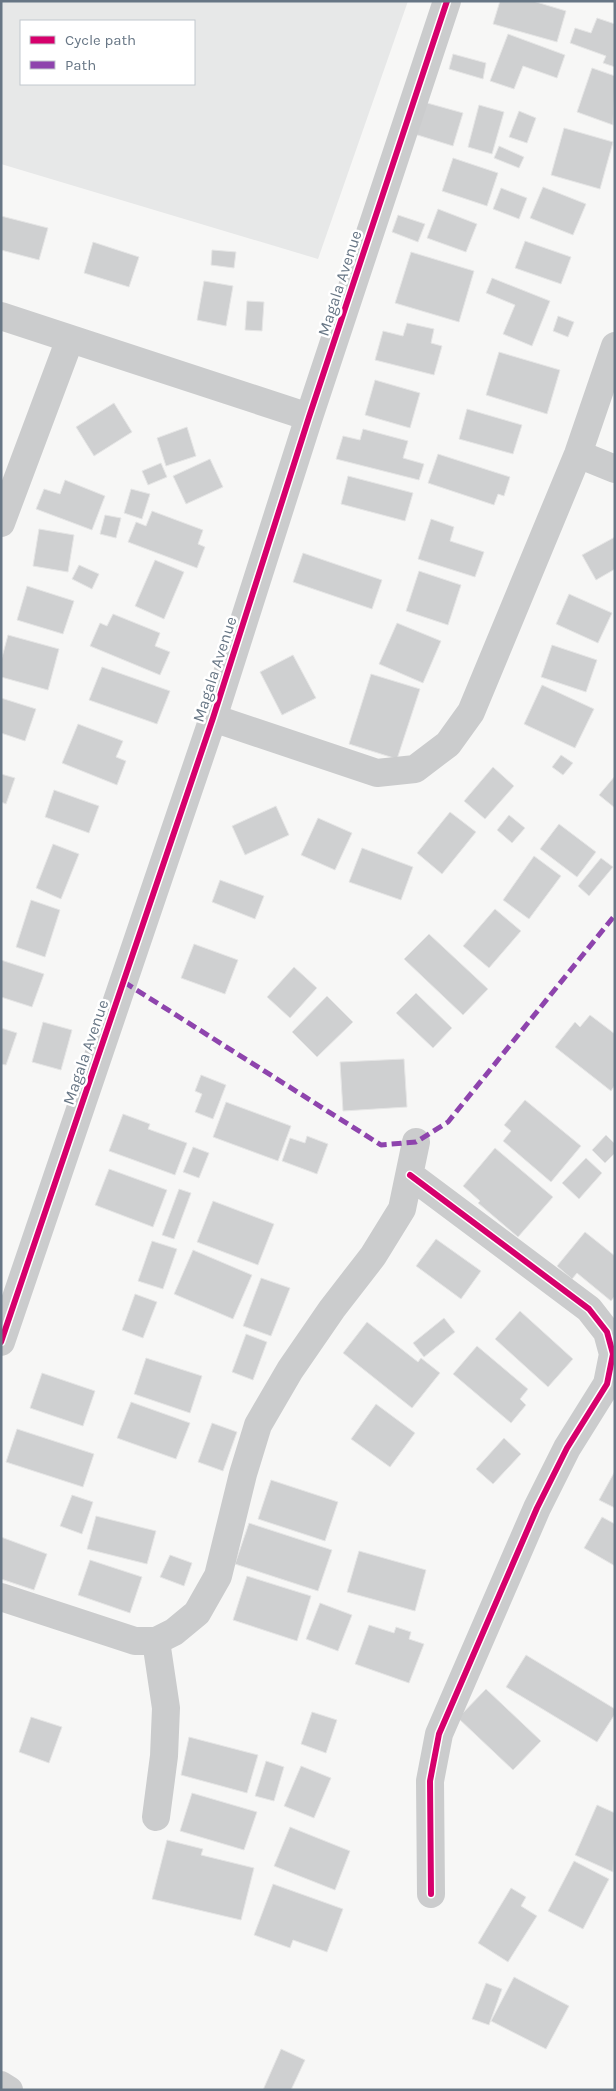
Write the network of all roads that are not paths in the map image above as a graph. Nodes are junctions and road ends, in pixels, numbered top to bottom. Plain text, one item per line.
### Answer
1 (447, 1) edge
2 (1, 316) edge
3 (70, 340) junction
4 (615, 346) edge
5 (309, 417) junction
6 (578, 454) junction
7 (615, 469) edge
8 (1, 523) edge
9 (213, 718) junction
10 (416, 1142) dead end
11 (410, 1175) junction
12 (1, 1342) edge
13 (1, 1597) edge
14 (156, 1641) junction
15 (156, 1817) dead end
16 (431, 1894) dead end
17 (1, 2085) edge
18 (9, 2090) edge

1 - 5 street, Magala Avenue
2 - 3 street
3 - 5 street
3 - 8 street
4 - 6 street
5 - 9 street, Magala Avenue
6 - 7 street
6 - 9 street
9 - 12 street, Magala Avenue
10 - 11 street
11 - 14 street
11 - 16 street
13 - 14 street
14 - 15 street
17 - 18 street

